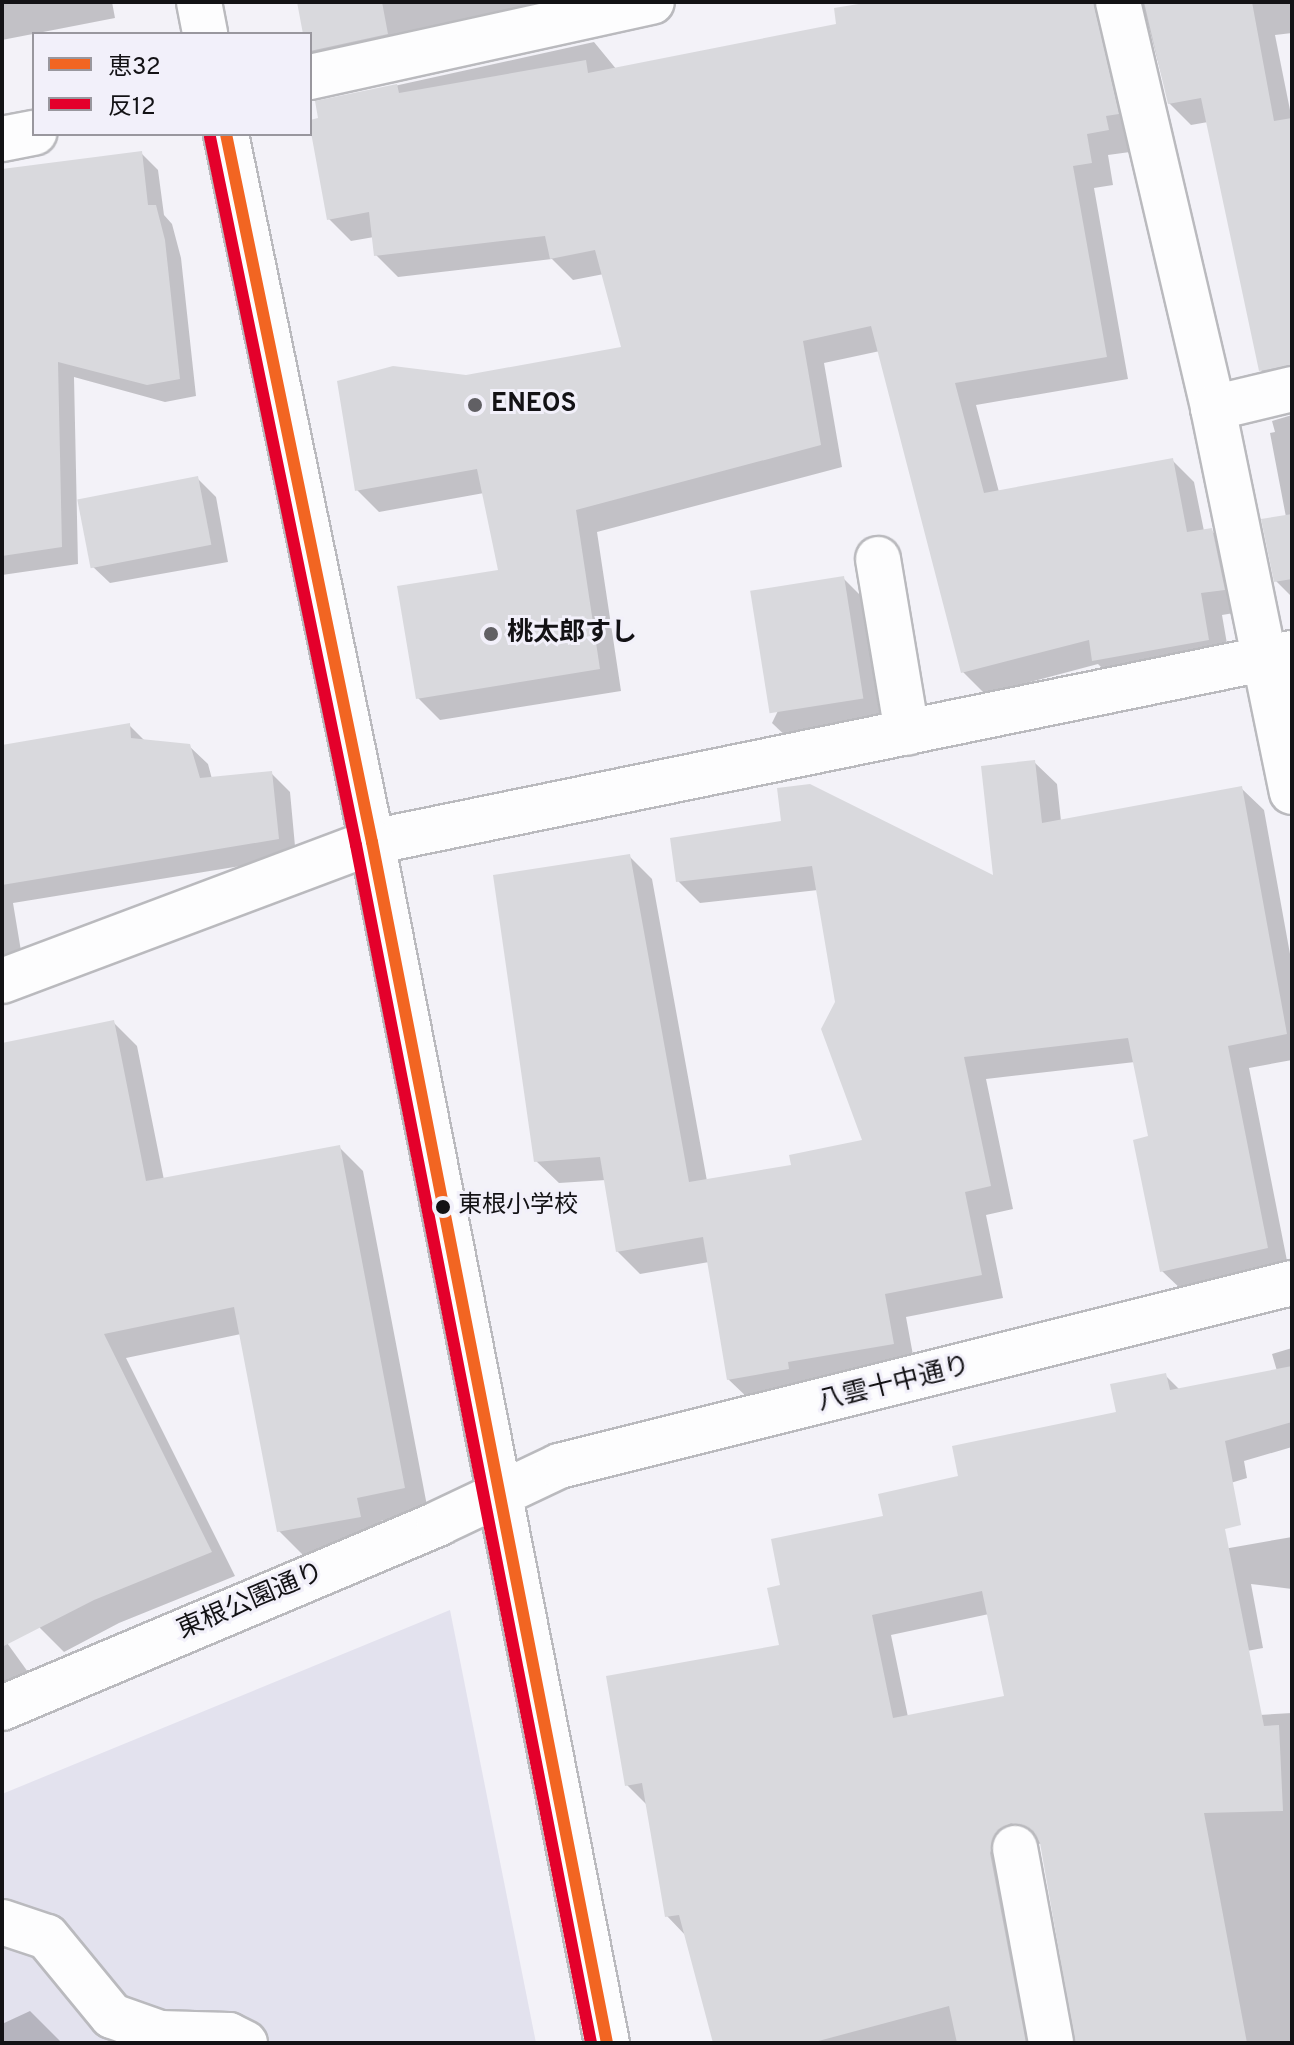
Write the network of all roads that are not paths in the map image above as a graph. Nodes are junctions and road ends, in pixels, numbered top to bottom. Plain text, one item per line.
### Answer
1 (199, 2) edge
2 (652, 2) edge
3 (1118, 2) edge
4 (205, 32) edge
5 (312, 77) edge
6 (32, 133) edge
7 (226, 136) edge
8 (2, 139) edge
9 (1292, 389) edge
10 (1213, 408) junction
11 (878, 559) dead end
12 (1277, 657) edge
13 (907, 733) junction
14 (1292, 792) edge
15 (372, 842) junction
16 (2, 981) edge
17 (1292, 1283) edge
18 (498, 1495) junction
19 (2, 1708) edge
20 (1015, 1848) dead end
21 (2, 1922) edge
22 (162, 2038) edge
23 (245, 2043) edge
24 (607, 2043) edge
25 (1051, 2043) edge

1 - 4 street
2 - 5 street
3 - 10 street
6 - 8 street
7 - 15 street
9 - 10 street
10 - 12 street
11 - 13 street
12 - 13 street
12 - 14 street
13 - 15 street
15 - 16 street
15 - 18 street
17 - 18 street, 八雲十中通り
18 - 19 street, 東根公園通り
18 - 24 street
20 - 25 street
21 - 22 street
22 - 23 street

